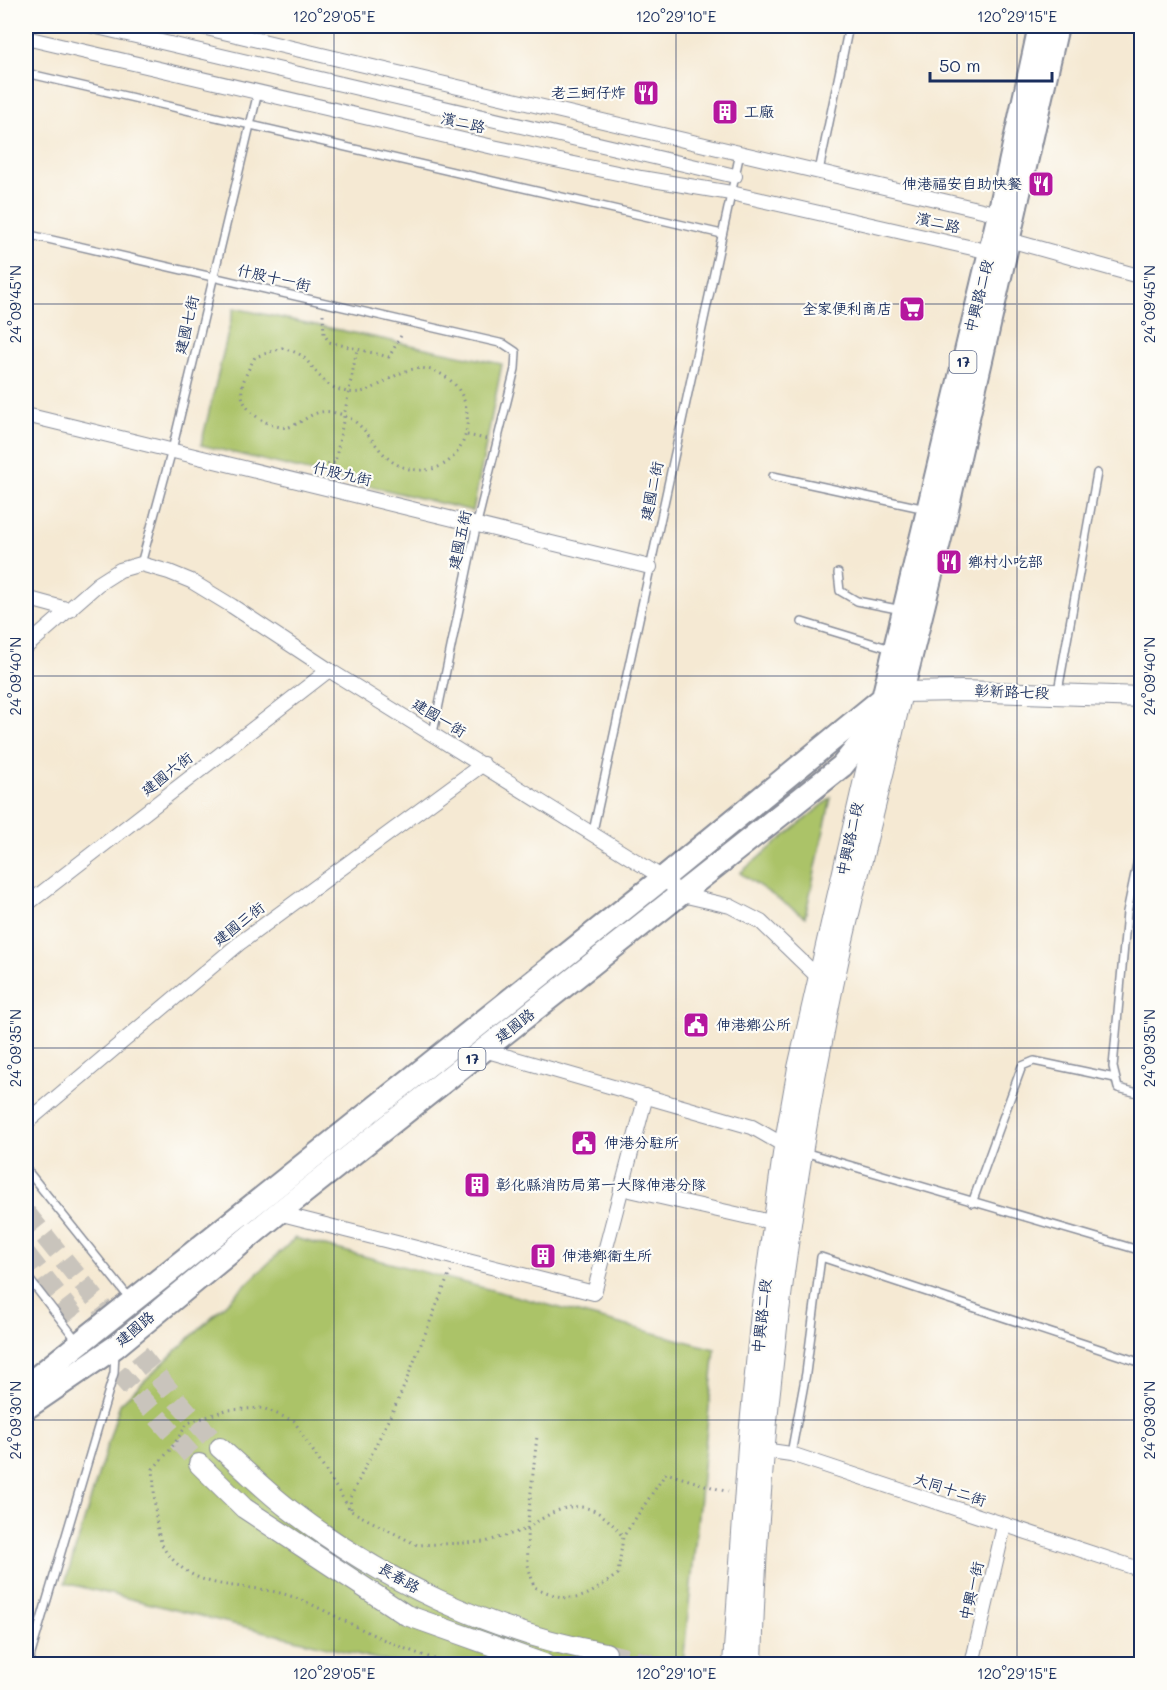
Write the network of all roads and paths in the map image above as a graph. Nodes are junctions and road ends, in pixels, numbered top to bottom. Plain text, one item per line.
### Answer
1 (93, 26) edge
2 (198, 26) edge
3 (849, 26) edge
4 (1040, 26) edge
5 (1057, 26) edge
6 (26, 38) edge
7 (26, 73) edge
8 (258, 92) junction
9 (249, 125) junction
10 (740, 153) junction
11 (819, 171) junction
12 (735, 176) junction
13 (731, 194) junction
14 (999, 214) junction
15 (26, 234) edge
16 (722, 234) junction
17 (1009, 240) junction
18 (990, 252) junction
19 (1142, 277) edge
20 (212, 278) junction
21 (322, 303) junction
22 (408, 322) junction
23 (357, 349) junction
24 (516, 352) joint
25 (349, 392) junction
26 (26, 415) edge
27 (345, 415) junction
28 (467, 435) junction
29 (497, 441) junction
30 (171, 450) junction
31 (335, 463) dead end
32 (1097, 472) dead end
33 (773, 476) dead end
34 (937, 511) junction
35 (477, 523) junction
36 (141, 564) junction
37 (650, 567) junction
38 (838, 573) dead end
39 (26, 598) edge
40 (70, 610) junction
41 (903, 610) junction
42 (802, 622) dead end
43 (26, 647) edge
44 (894, 650) junction
45 (329, 670) junction
46 (1057, 694) junction
47 (892, 695) junction
48 (1142, 697) edge
49 (877, 723) junction
50 (432, 734) junction
51 (483, 764) junction
52 (591, 836) junction
53 (1142, 840) edge
54 (663, 878) junction
55 (682, 895) junction
56 (26, 905) edge
57 (826, 981) junction
58 (484, 1050) junction
59 (1115, 1078) junction
60 (1142, 1094) edge
61 (646, 1096) junction
62 (26, 1123) edge
63 (793, 1149) junction
64 (26, 1168) edge
65 (621, 1188) junction
66 (972, 1203) junction
67 (278, 1214) junction
68 (782, 1225) junction
69 (1142, 1251) edge
70 (456, 1260) junction
71 (26, 1275) edge
72 (130, 1307) junction
73 (124, 1324) dead end
74 (86, 1344) junction
75 (110, 1346) junction
76 (1142, 1363) edge
77 (26, 1386) edge
78 (26, 1408) edge
79 (537, 1436) dead end
80 (220, 1448) tunnel mouth
81 (757, 1449) junction
82 (791, 1454) junction
83 (199, 1464) tunnel mouth
84 (744, 1497) junction
85 (351, 1511) junction
86 (1004, 1526) junction
87 (527, 1529) junction
88 (623, 1537) junction
89 (1142, 1570) edge
90 (606, 1653) tunnel mouth
91 (742, 1662) edge
92 (28, 1665) edge
93 (452, 1665) edge
94 (544, 1665) edge
95 (782, 1665) edge
96 (972, 1665) edge

1 - 12 street
2 - 10 street, 濱二路
3 - 11 lane
4 - 14 main road, 中興路二段 / 17
5 - 17 main road, 中興路二段 / 17
6 - 8 street, 濱二路
7 - 9 lane
8 - 9 lane, 建國七街
8 - 13 street, 濱二路
9 - 16 lane
9 - 20 lane, 建國七街
10 - 11 street, 濱二路
10 - 12 lane, 建國二街
11 - 14 street, 濱二路
12 - 13 lane, 建國二街
13 - 16 lane, 建國二街
13 - 18 street, 濱二路
14 - 17 street
14 - 18 main road, 中興路二段 / 17
15 - 20 lane, 什股十一街
16 - 37 lane, 建國二街
17 - 18 street
17 - 19 street
17 - 34 main road, 中興路二段 / 17
18 - 34 main road, 中興路二段 / 17
20 - 21 lane, 什股十一街
20 - 30 lane, 建國七街
21 - 22 lane, 什股十一街
21 - 23 path
22 - 23 path
22 - 24 lane, 什股十一街
23 - 25 path
24 - 29 lane, 建國五街
25 - 27 path
25 - 27 path
25 - 28 path
26 - 30 street, 什股九街
27 - 28 path
27 - 31 path
28 - 29 path
29 - 35 lane, 建國五街
30 - 35 street, 什股九街
30 - 36 lane, 建國七街
32 - 46 lane
33 - 34 lane
34 - 41 main road, 中興路二段 / 17
34 - 47 main road, 中興路二段 / 17
35 - 37 street, 什股九街
35 - 50 lane, 建國五街
36 - 40 street
36 - 45 street, 建國一街
37 - 52 lane, 建國二街
38 - 41 lane
39 - 40 street
40 - 43 street
41 - 44 main road, 中興路二段 / 17
42 - 44 lane
44 - 47 main road, 中興路二段 / 17
45 - 50 street, 建國一街
45 - 56 street, 建國六街
46 - 47 main road, 彰新路七段
46 - 48 main road, 彰新路七段
47 - 49 main road, 建國路 / 17
47 - 54 main road, 建國路 / 17
47 - 57 main road, 中興路二段
49 - 55 main road, 建國路 / 17
49 - 57 main road, 中興路二段
50 - 51 street, 建國一街
51 - 52 street, 建國一街
51 - 62 street, 建國三街
52 - 54 street, 建國一街
53 - 59 lane
54 - 55 street, 建國一街
54 - 72 main road, 建國路 / 17
55 - 57 street, 建國一街
55 - 58 main road, 建國路 / 17
57 - 63 main road, 中興路二段
58 - 61 street
58 - 67 main road, 建國路 / 17
59 - 60 lane
59 - 66 lane
61 - 63 street
61 - 65 street
63 - 66 lane
63 - 68 main road, 中興路二段
64 - 72 lane
65 - 68 street
65 - 70 street
66 - 69 lane
67 - 70 street
67 - 75 main road, 建國路 / 17
68 - 81 main road, 中興路二段
70 - 85 path
71 - 74 lane
72 - 74 main road, 建國路 / 17
73 - 75 lane
74 - 77 main road, 建國路 / 17
75 - 78 main road, 建國路 / 17
75 - 92 lane
76 - 82 lane
79 - 87 path
80 - 90 main road, 長春路
81 - 82 street, 大同十二街
81 - 84 main road, 中興路二段
81 - 91 main road, 中興路二段
82 - 86 street, 大同十二街
83 - 94 main road, 長春路
84 - 88 path
84 - 91 main road, 中興路二段
85 - 87 path
85 - 93 path
86 - 89 street, 大同十二街
86 - 96 street, 中興一街
87 - 88 path
87 - 88 path
91 - 95 lane

